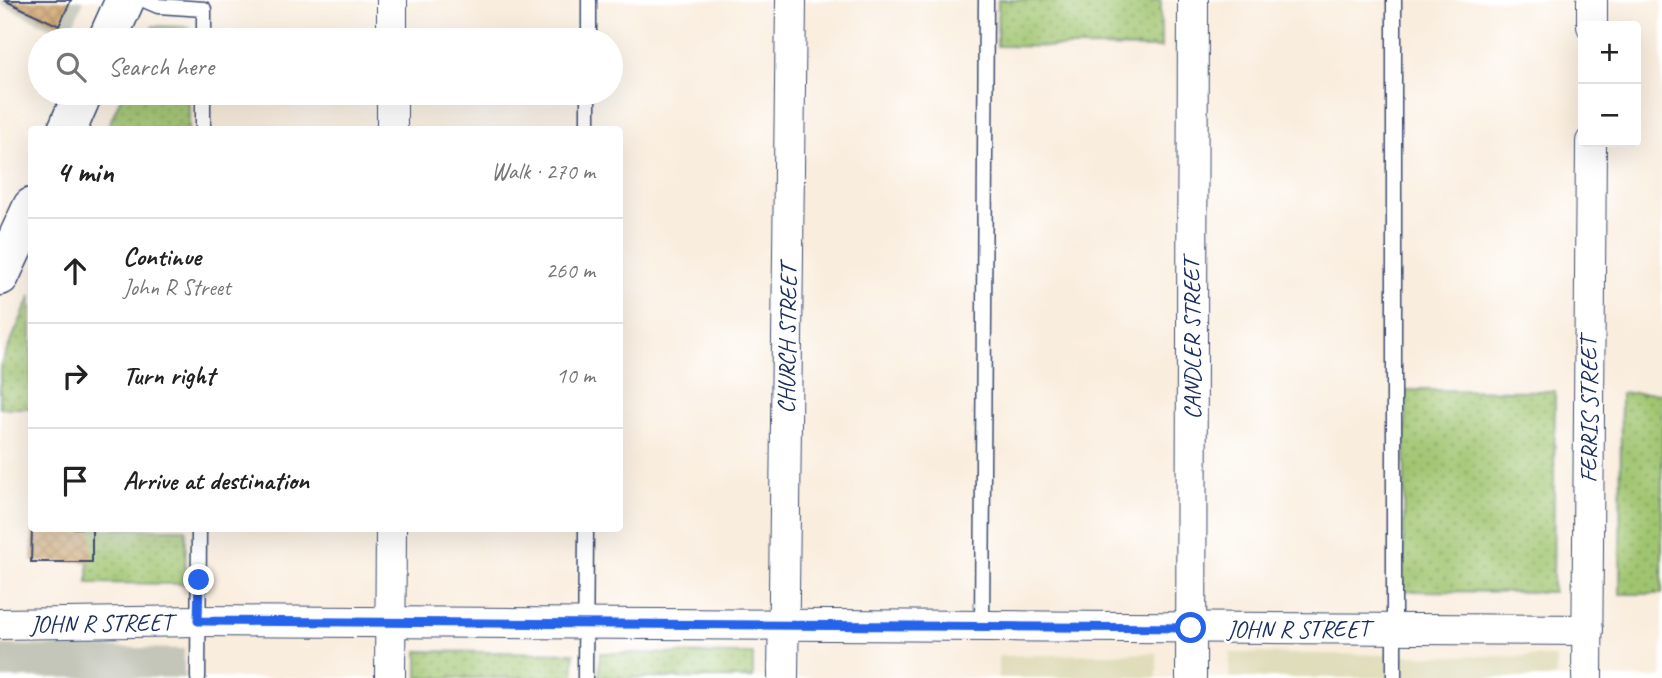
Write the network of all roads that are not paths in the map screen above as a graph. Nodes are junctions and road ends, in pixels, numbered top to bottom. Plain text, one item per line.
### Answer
1 (125, 0) edge
2 (144, 0) edge
3 (392, 0) edge
4 (589, 0) edge
5 (791, 0) edge
6 (986, 0) edge
7 (1193, 0) edge
8 (1394, 0) edge
9 (1592, 0) edge
10 (1592, 21) edge
11 (112, 28) edge
12 (204, 28) edge
13 (392, 28) edge
14 (589, 28) edge
15 (77, 105) edge
16 (203, 105) edge
17 (392, 105) edge
18 (588, 105) edge
19 (68, 126) edge
20 (203, 126) edge
21 (392, 126) edge
22 (588, 126) edge
23 (1591, 147) edge
24 (28, 216) edge
25 (0, 276) edge
26 (199, 532) edge
27 (391, 532) edge
28 (586, 532) edge
29 (198, 621) junction
30 (390, 623) junction
31 (0, 624) edge
32 (585, 624) junction
33 (783, 625) junction
34 (982, 627) junction
35 (1191, 628) junction
36 (1394, 629) junction
37 (1588, 630) junction
38 (198, 678) edge
39 (390, 678) edge
40 (585, 678) edge
41 (783, 678) edge
42 (1191, 678) edge
43 (1394, 678) edge
44 (1587, 678) edge

1 - 11 main road
2 - 12 lane
3 - 13 street
4 - 14 lane
5 - 33 street, CHURCH STREET
6 - 34 lane
7 - 35 street, CANDLER STREET
8 - 36 lane
9 - 10 street
15 - 19 main road
16 - 20 lane
17 - 21 street
18 - 22 lane
23 - 37 street, FERRIS STREET
24 - 25 main road
26 - 29 lane
27 - 30 street
28 - 32 lane
29 - 30 street, JOHN R STREET
29 - 31 street, JOHN R STREET
29 - 38 lane
30 - 32 street, JOHN R STREET
30 - 39 street
32 - 33 street, JOHN R STREET
32 - 40 lane
33 - 34 street, JOHN R STREET
33 - 41 street, CHURCH STREET
34 - 35 street, JOHN R STREET
35 - 36 street, JOHN R STREET
35 - 42 street, CANDLER STREET
36 - 37 street, JOHN R STREET
36 - 43 lane
37 - 44 street, FERRIS STREET

